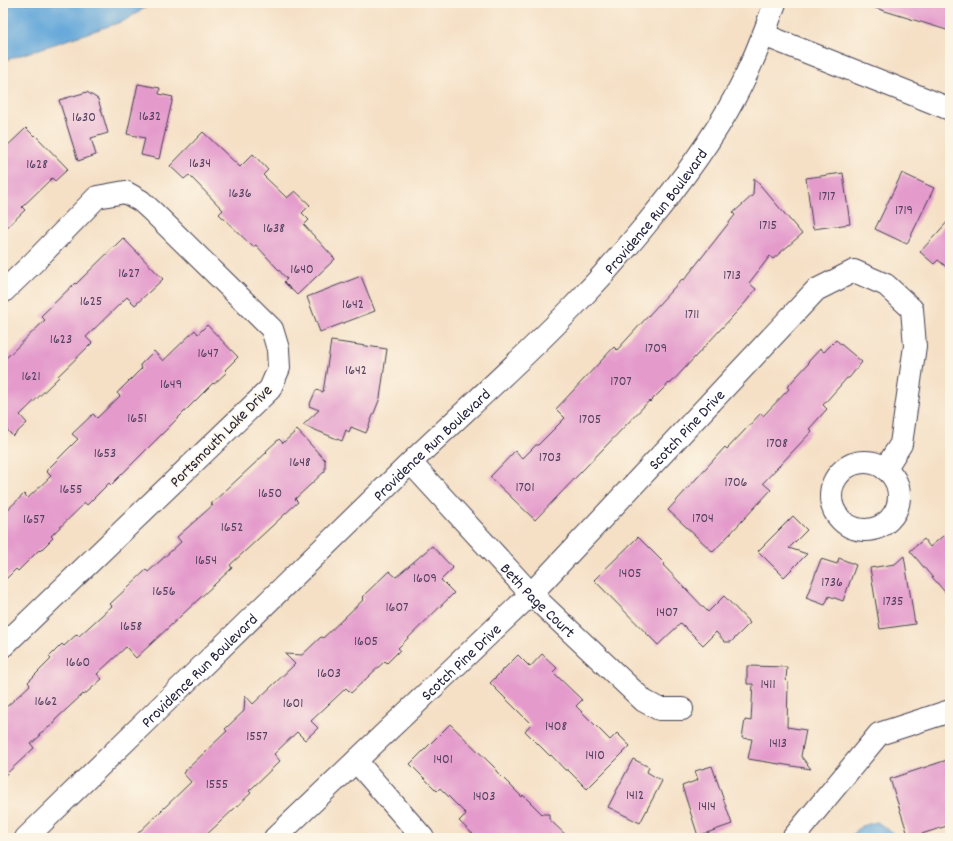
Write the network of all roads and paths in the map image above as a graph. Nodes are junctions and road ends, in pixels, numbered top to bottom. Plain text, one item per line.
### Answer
1 (775, 3) edge
2 (764, 35) junction
3 (917, 96) junction
4 (950, 103) edge
5 (950, 109) edge
6 (3, 292) edge
7 (411, 463) junction
8 (885, 469) dead end
9 (531, 594) junction
10 (3, 646) edge
11 (682, 709) dead end
12 (950, 711) edge
13 (356, 761) junction
14 (26, 838) edge
15 (275, 838) edge
16 (423, 838) edge
17 (793, 838) edge

1 - 2 street, Providence Run Boulevard
2 - 3 street
2 - 7 street, Providence Run Boulevard
3 - 4 street
3 - 5 street
6 - 10 street, Portsmouth Lake Drive
7 - 9 street, Beth Page Court
7 - 14 street, Providence Run Boulevard
8 - 9 street, Scotch Pine Drive
9 - 11 street, Beth Page Court
9 - 13 street, Scotch Pine Drive
12 - 17 street
13 - 15 street, Scotch Pine Drive
13 - 16 street

